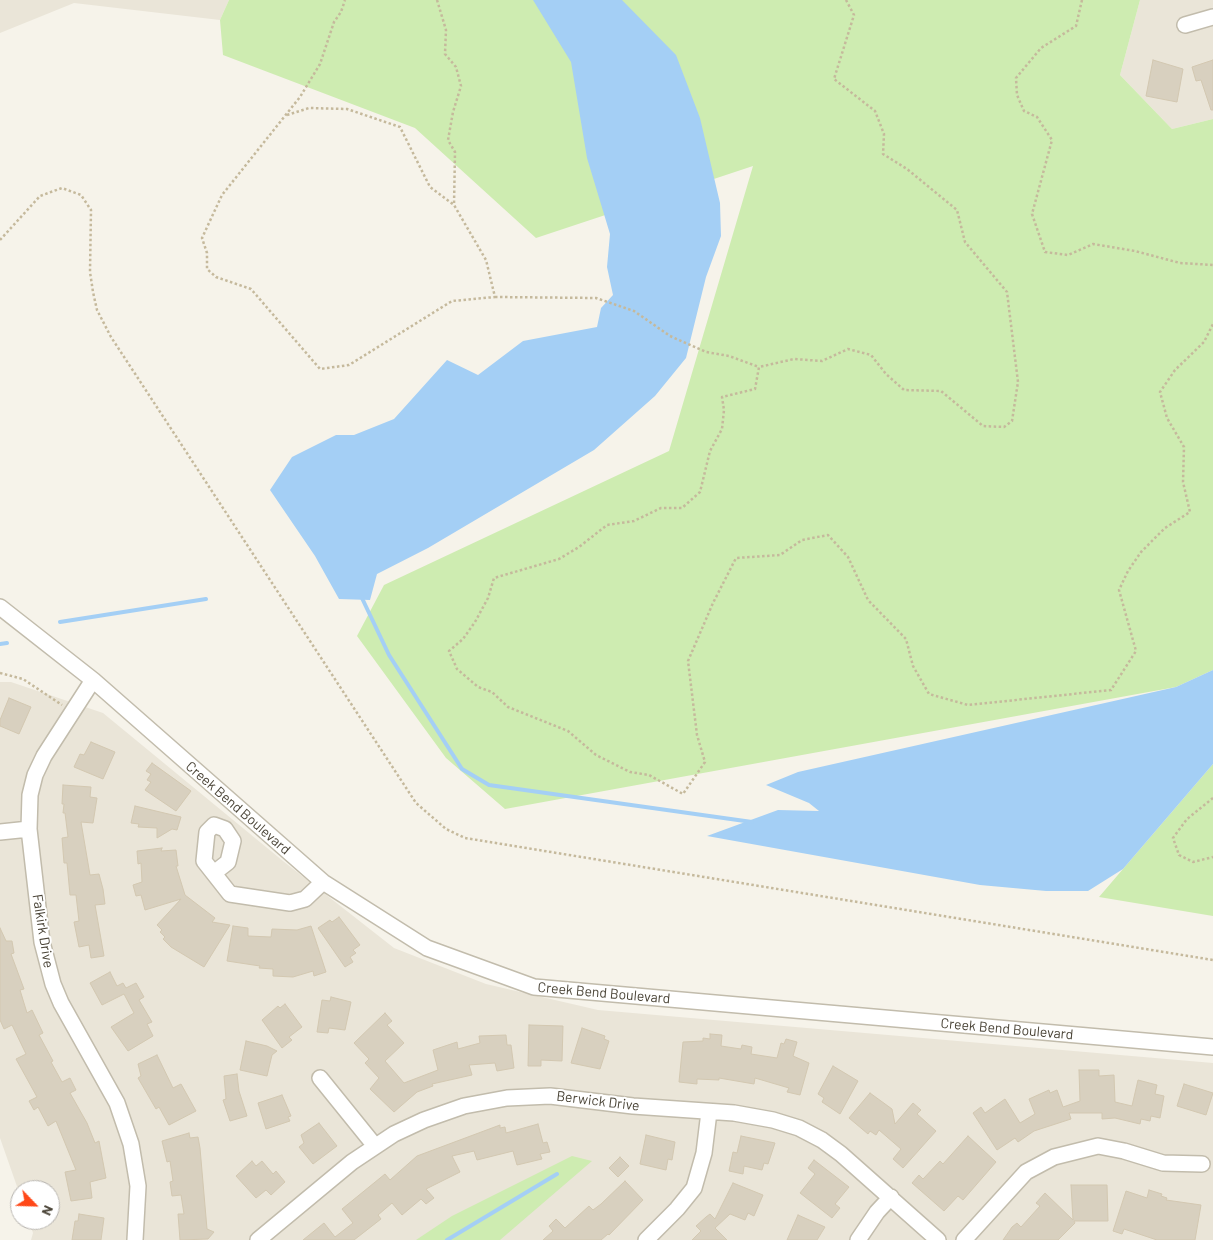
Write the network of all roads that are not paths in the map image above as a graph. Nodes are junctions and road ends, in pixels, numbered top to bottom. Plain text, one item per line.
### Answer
1 (1213, 18) edge
2 (1185, 25) dead end
3 (0, 607) edge
4 (93, 680) junction
5 (29, 829) junction
6 (0, 832) edge
7 (214, 873) dead end
8 (323, 882) junction
9 (1213, 1046) edge
10 (320, 1078) dead end
11 (709, 1112) junction
12 (375, 1146) junction
13 (1202, 1164) dead end
14 (891, 1197) junction
15 (135, 1240) edge
16 (258, 1240) edge
17 (646, 1240) edge
18 (858, 1240) edge
19 (938, 1240) edge
20 (964, 1240) edge

1 - 2 street
3 - 4 street, Creek Bend Boulevard
4 - 5 street, Falkirk Drive
4 - 8 street, Creek Bend Boulevard
5 - 6 street
5 - 15 street, Falkirk Drive
7 - 8 street
8 - 9 street, Creek Bend Boulevard
10 - 12 street
11 - 12 street, Berwick Drive
11 - 14 street, Berwick Drive
11 - 17 street
12 - 16 street, Berwick Drive
13 - 20 street
14 - 18 street
14 - 19 street, Berwick Drive

